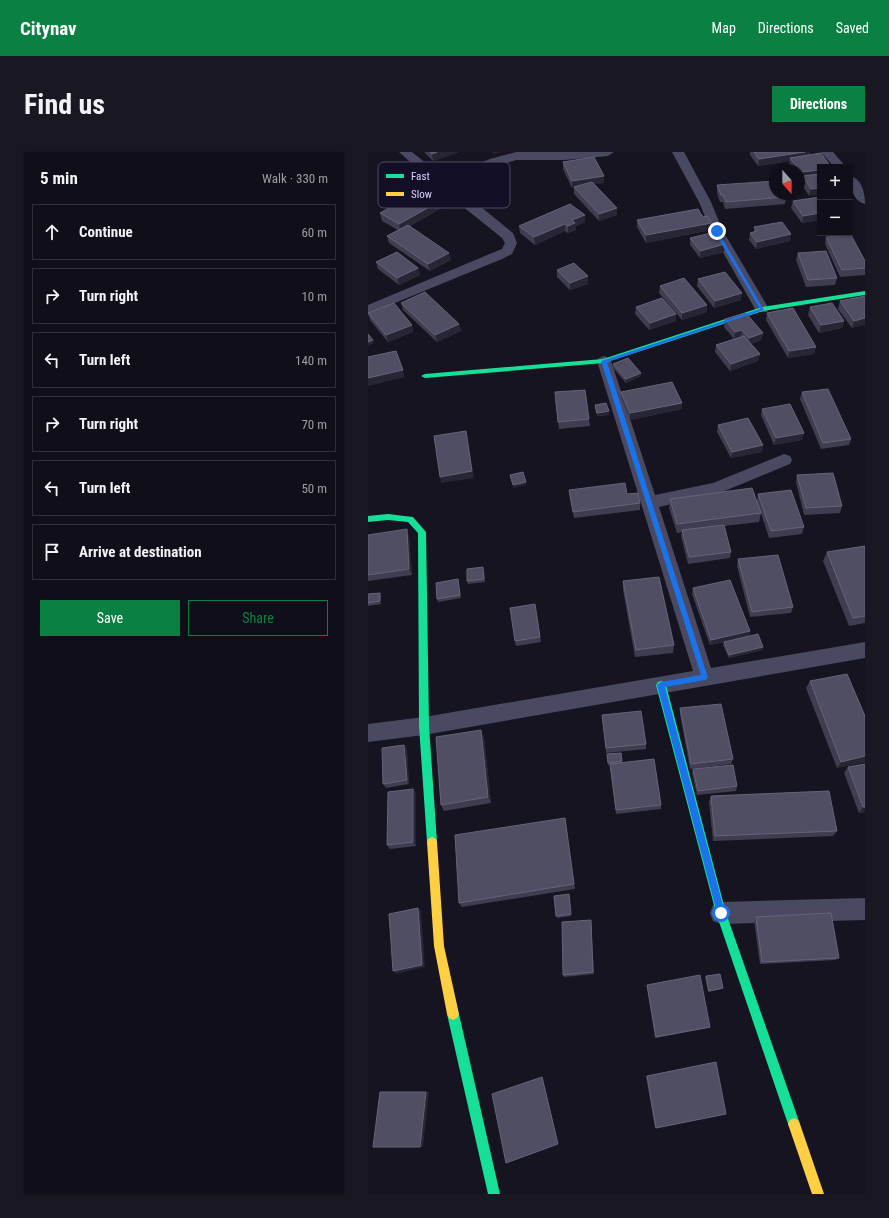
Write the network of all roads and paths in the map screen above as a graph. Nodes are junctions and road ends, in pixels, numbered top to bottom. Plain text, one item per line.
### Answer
1 (406, 152) edge
2 (608, 152) edge
3 (678, 152) edge
4 (827, 152) edge
5 (417, 162) edge
6 (494, 162) edge
7 (837, 164) edge
8 (853, 184) edge
9 (865, 200) edge
10 (473, 208) edge
11 (865, 293) edge
12 (762, 309) junction
13 (368, 310) edge
14 (604, 361) junction
15 (425, 376) dead end
16 (784, 460) dead end
17 (649, 503) junction
18 (368, 519) edge
19 (865, 650) edge
20 (705, 678) junction
21 (661, 685) junction
22 (424, 726) junction
23 (368, 733) edge
24 (865, 908) edge
25 (721, 913) junction
26 (494, 1194) edge
27 (818, 1194) edge

1 - 5 street
2 - 6 street
3 - 12 street
4 - 7 street
8 - 9 street
10 - 13 street
11 - 12 street
12 - 14 street
14 - 15 street
14 - 17 street
16 - 17 street
17 - 20 street
18 - 22 street
19 - 20 street
20 - 21 street
21 - 22 street
21 - 25 street
22 - 23 street
22 - 26 street
24 - 25 street
25 - 27 street

